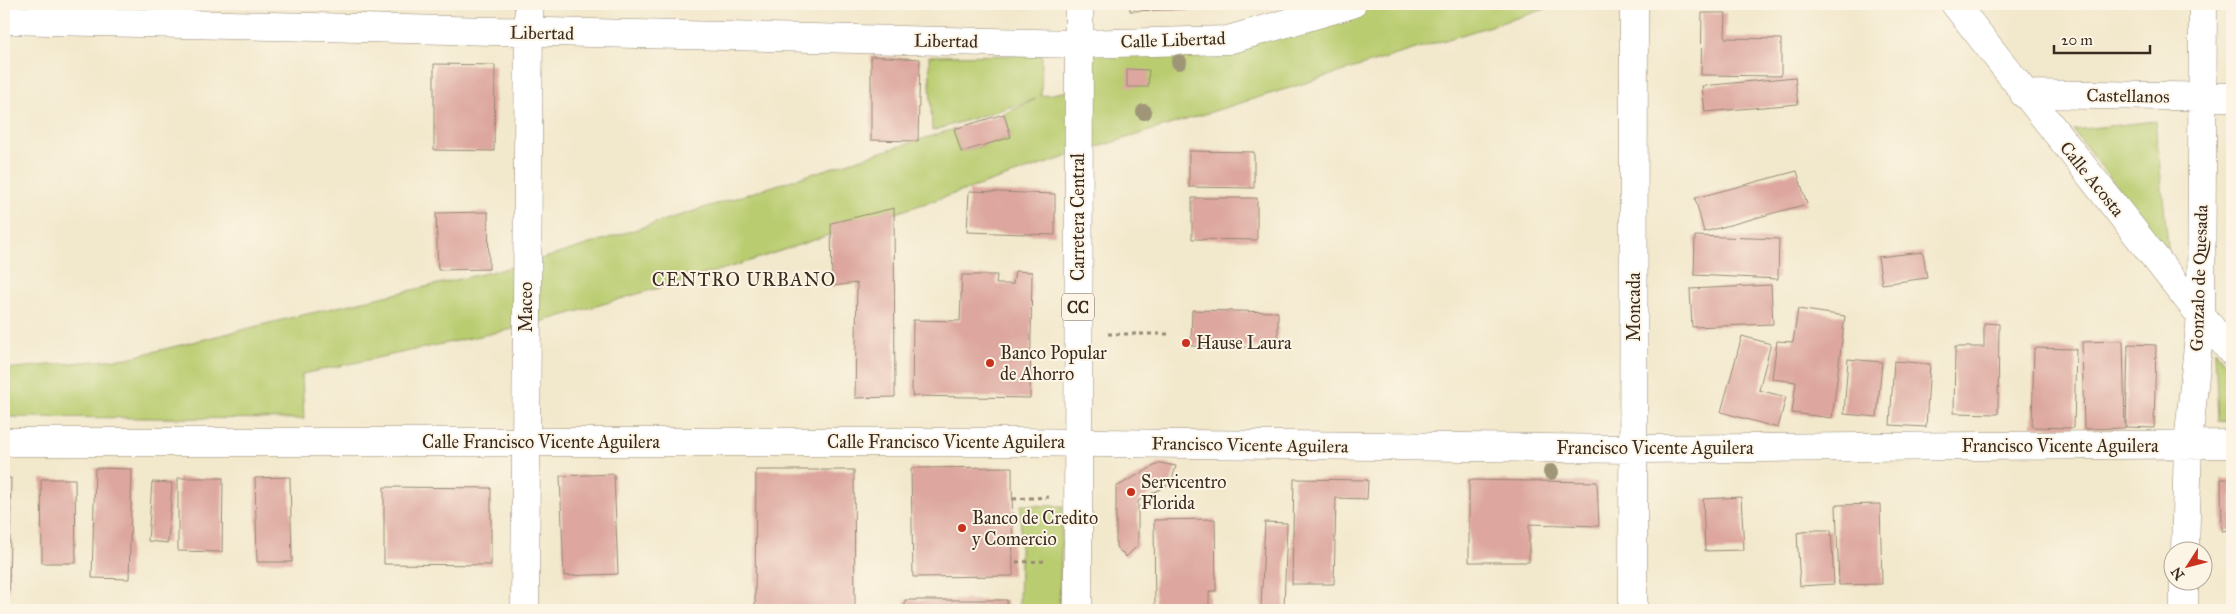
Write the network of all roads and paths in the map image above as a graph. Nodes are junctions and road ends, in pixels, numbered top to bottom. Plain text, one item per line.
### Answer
1 (529, 4) edge
2 (1079, 4) edge
3 (1352, 4) edge
4 (1634, 4) edge
5 (1955, 4) edge
6 (2203, 4) edge
7 (4, 20) edge
8 (528, 33) junction
9 (1079, 44) junction
10 (2024, 94) junction
11 (2202, 97) junction
12 (2232, 97) edge
13 (2201, 316) junction
14 (1078, 334) junction
15 (1170, 334) dead end
16 (2232, 352) edge
17 (527, 441) junction
18 (4, 442) edge
19 (1078, 443) junction
20 (2188, 444) junction
21 (2232, 444) edge
22 (1635, 449) junction
23 (1077, 496) junction
24 (1013, 499) dead end
25 (2185, 542) edge
26 (2184, 592) edge
27 (525, 610) edge
28 (1078, 610) edge
29 (1633, 610) edge
30 (2184, 610) edge

1 - 8 main road, Maceo
2 - 9 main road, Carretera Central / CC
3 - 9 main road, Calle Libertad
4 - 22 main road, Moncada
5 - 10 main road, Calle Acosta
6 - 11 main road, Gonzalo de Quesada
7 - 8 main road, Libertad
8 - 9 main road, Libertad
8 - 17 main road, Maceo
9 - 14 main road, Carretera Central / CC
10 - 11 main road, Castellanos
10 - 13 main road, Calle Acosta
11 - 12 main road, Castellanos
11 - 13 main road, Gonzalo de Quesada
13 - 16 main road, Calle Acosta
13 - 20 main road, Gonzalo de Quesada
14 - 15 path
14 - 19 main road, Carretera Central / CC
17 - 18 main road, Calle Francisco Vicente Aguilera
17 - 19 main road, Calle Francisco Vicente Aguilera
17 - 27 main road, Maceo
19 - 22 main road, Francisco Vicente Aguilera
19 - 23 main road, Carretera Central / CC
20 - 21 main road, Francisco Vicente Aguilera
20 - 22 main road, Francisco Vicente Aguilera
20 - 25 main road, Gonzalo de Quesada
22 - 29 main road, Moncada
23 - 24 path
23 - 28 main road, Carretera Central / CC
26 - 30 main road

